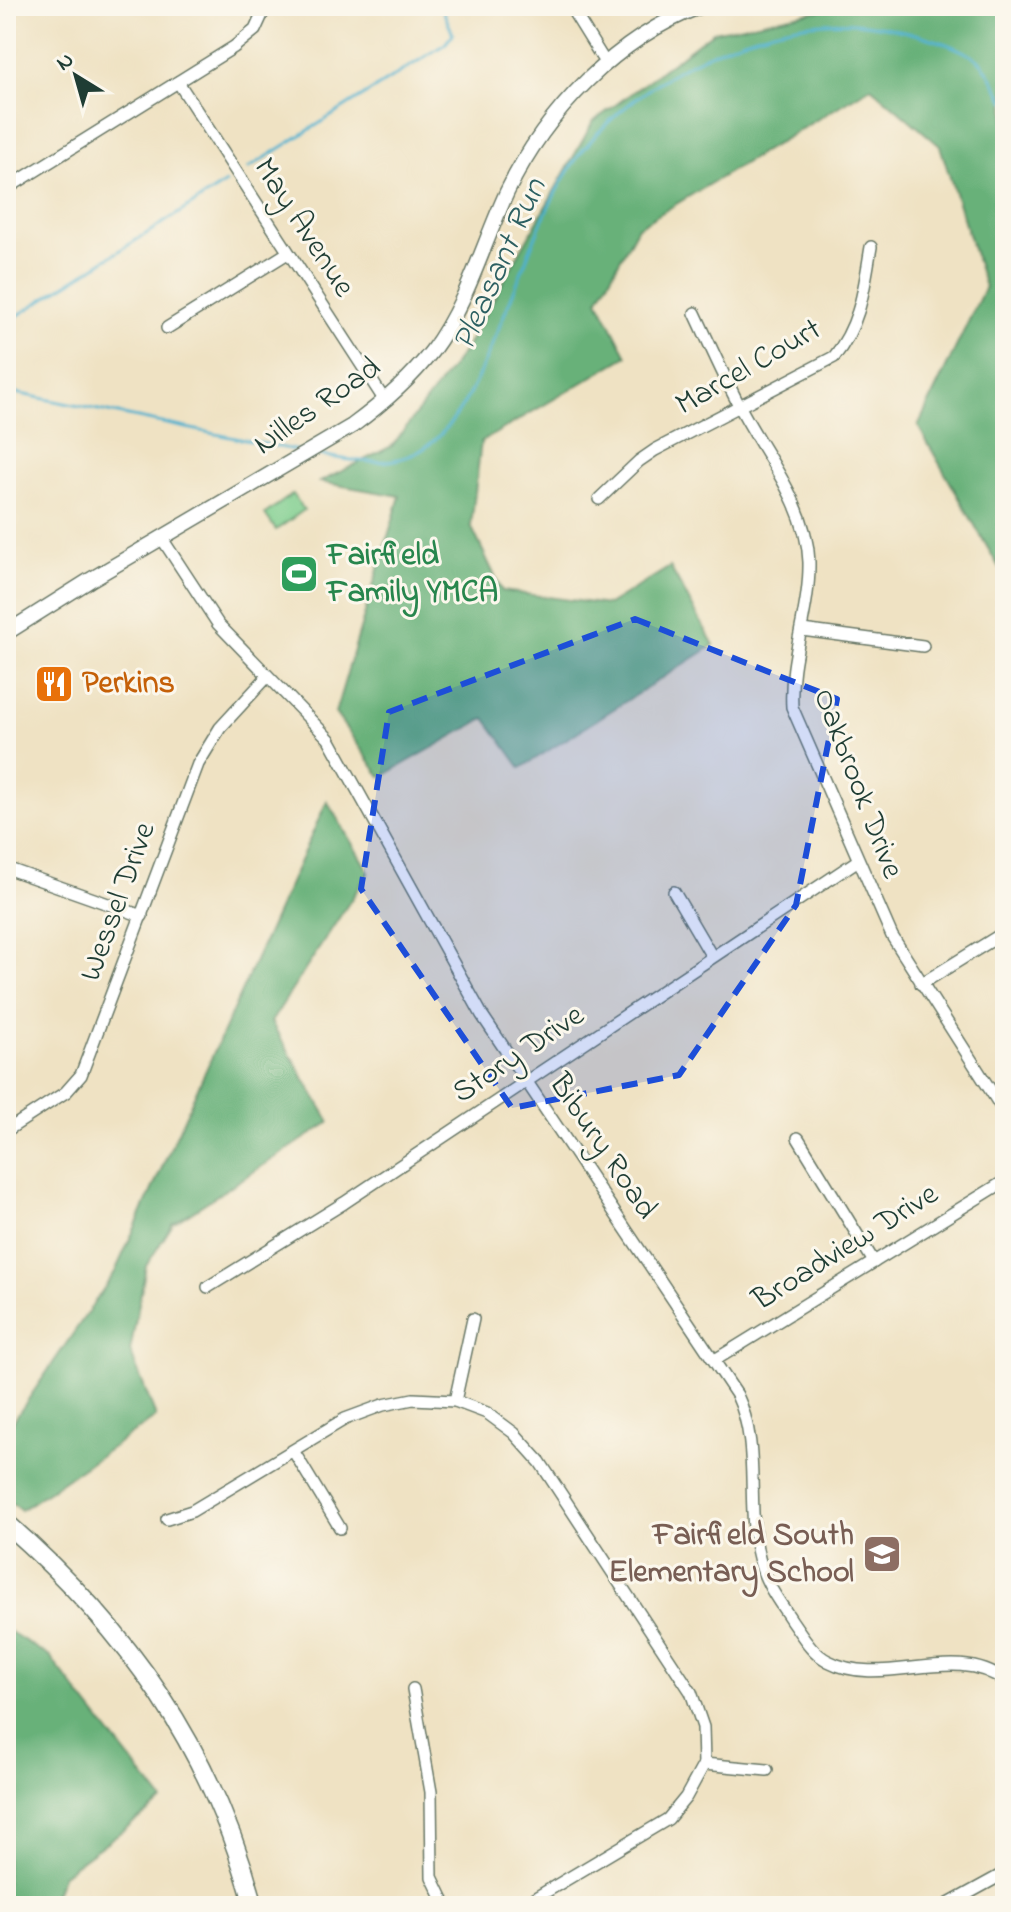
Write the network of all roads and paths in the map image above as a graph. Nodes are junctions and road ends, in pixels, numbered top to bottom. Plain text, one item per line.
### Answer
1 (266, 6) edge
2 (570, 6) edge
3 (701, 6) edge
4 (606, 64) junction
5 (178, 82) junction
6 (6, 189) edge
7 (871, 247) dead end
8 (286, 254) junction
9 (695, 313) dead end
10 (167, 328) dead end
11 (385, 401) junction
12 (740, 408) junction
13 (599, 499) dead end
14 (161, 537) junction
15 (802, 630) junction
16 (6, 633) edge
17 (923, 646) dead end
18 (267, 677) junction
19 (857, 861) junction
20 (6, 868) edge
21 (674, 892) dead end
22 (142, 916) junction
23 (1005, 932) edge
24 (711, 955) junction
25 (921, 984) junction
26 (526, 1082) junction
27 (1005, 1113) edge
28 (6, 1131) edge
29 (798, 1138) dead end
30 (1005, 1181) edge
31 (874, 1262) junction
32 (208, 1287) dead end
33 (473, 1319) dead end
34 (715, 1360) junction
35 (455, 1401) junction
36 (294, 1452) junction
37 (167, 1519) dead end
38 (6, 1523) edge
39 (340, 1528) dead end
40 (1005, 1681) edge
41 (413, 1689) dead end
42 (704, 1764) junction
43 (767, 1770) dead end
44 (1005, 1873) edge
45 (254, 1906) edge
46 (446, 1906) edge
47 (522, 1906) edge
48 (945, 1906) edge

1 - 5 street
2 - 4 street
3 - 4 street, Nilles Road
4 - 11 street, Nilles Road
5 - 6 street
5 - 8 street, May Avenue
7 - 12 street, Marcel Court
8 - 10 street
8 - 11 street, May Avenue
9 - 12 street, Oakbrook Drive
11 - 14 street, Nilles Road
12 - 13 street, Marcel Court
12 - 15 street, Oakbrook Drive
14 - 16 street, Nilles Road
14 - 18 street, Bibury Road
15 - 17 street
15 - 19 street, Oakbrook Drive
18 - 22 street, Wessel Drive
18 - 26 street, Bibury Road
19 - 24 street, Story Drive
19 - 25 street, Oakbrook Drive
20 - 22 street
21 - 24 street
22 - 28 street, Wessel Drive
23 - 25 street
24 - 26 street, Story Drive
25 - 27 street, Oakbrook Drive
26 - 32 street, Story Drive
26 - 34 street, Bibury Road
29 - 31 street
30 - 31 street, Broadview Drive
31 - 34 street, Broadview Drive
33 - 35 street
34 - 40 street, Bibury Road
35 - 36 street
35 - 42 street
36 - 37 street
36 - 39 street
38 - 45 main road
41 - 46 street
42 - 43 street
42 - 47 street
44 - 48 street

